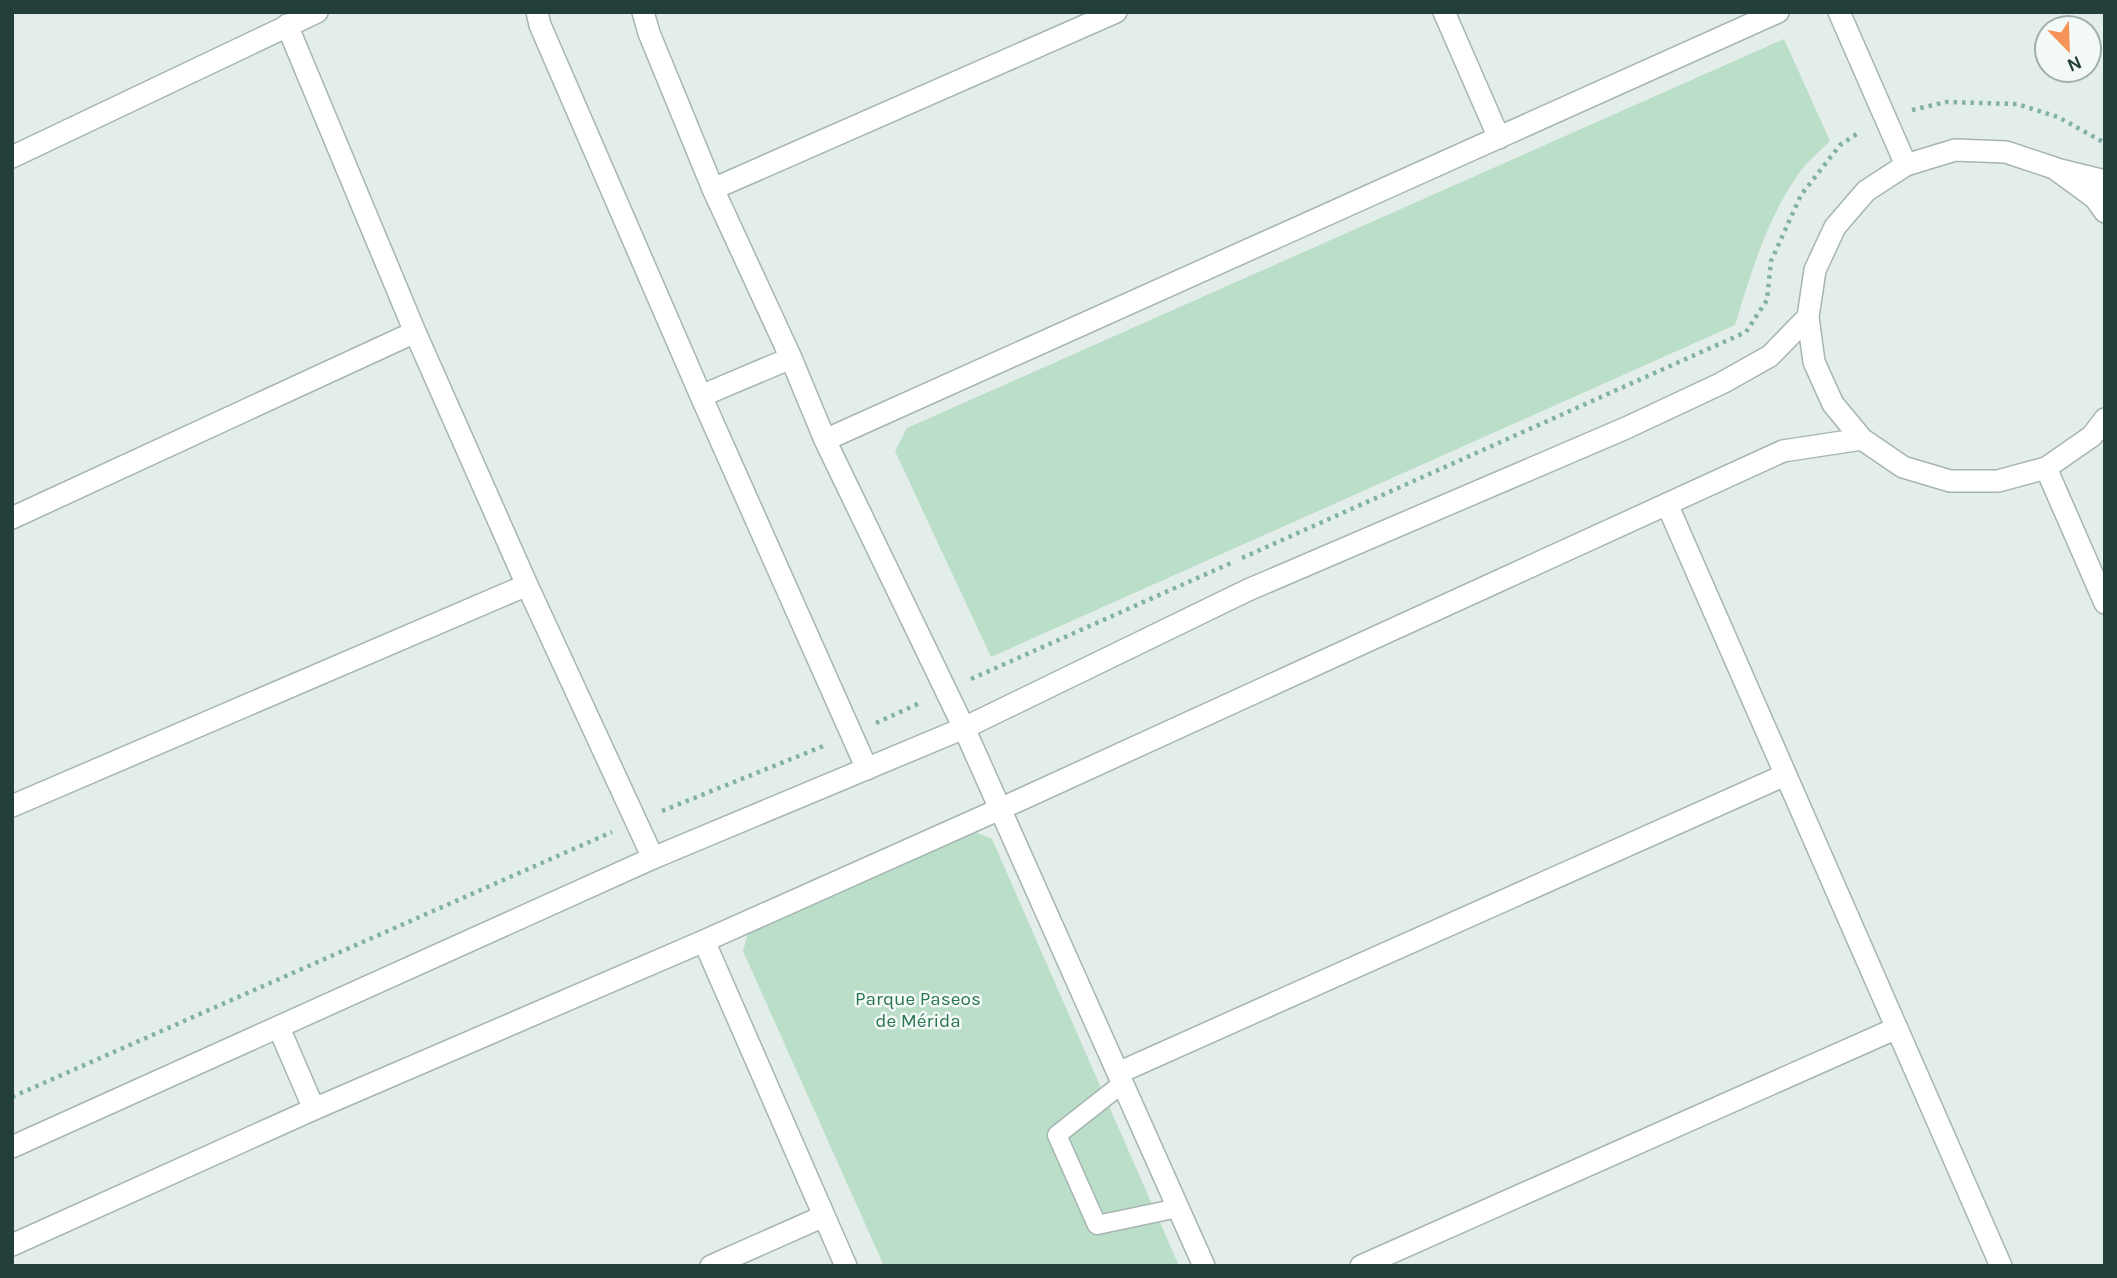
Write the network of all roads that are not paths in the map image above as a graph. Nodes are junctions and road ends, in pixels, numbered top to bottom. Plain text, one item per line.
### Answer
1 (317, 12) edge
2 (537, 12) edge
3 (643, 12) edge
4 (1116, 12) edge
5 (1444, 12) edge
6 (1778, 12) edge
7 (1839, 12) edge
8 (287, 25) junction
9 (1499, 138) junction
10 (12, 157) edge
11 (1906, 165) junction
12 (2054, 168) junction
13 (2105, 181) edge
14 (713, 189) junction
15 (2105, 212) edge
16 (1808, 317) junction
17 (415, 332) junction
18 (791, 358) junction
19 (701, 396) junction
20 (2105, 418) edge
21 (1862, 439) junction
22 (825, 440) junction
23 (2046, 468) junction
24 (1667, 504) junction
25 (12, 518) edge
26 (527, 585) junction
27 (2105, 603) edge
28 (964, 728) junction
29 (867, 769) junction
30 (1785, 775) junction
31 (12, 806) edge
32 (1000, 809) junction
33 (653, 858) junction
34 (704, 941) junction
35 (279, 1028) junction
36 (1897, 1028) junction
37 (1120, 1078) junction
38 (314, 1109) junction
39 (12, 1147) edge
40 (1178, 1208) junction
41 (824, 1216) junction
42 (12, 1245) edge
43 (711, 1266) edge
44 (846, 1266) edge
45 (1204, 1266) edge
46 (1361, 1266) edge
47 (2001, 1266) edge

1 - 8 street
2 - 19 street
3 - 14 street
4 - 14 street
5 - 9 street
6 - 9 street
7 - 11 street
8 - 10 street
8 - 17 street
9 - 22 street
11 - 12 street
11 - 16 street
12 - 13 street
12 - 15 street
14 - 18 street
16 - 21 street
16 - 28 street
17 - 25 street
17 - 26 street
18 - 19 street
18 - 22 street
19 - 29 street
20 - 23 street
21 - 23 street
21 - 24 street
22 - 28 street
23 - 27 street
24 - 30 street
24 - 32 street
26 - 31 street
26 - 33 street
28 - 29 street
28 - 32 street
29 - 33 street
30 - 36 street
30 - 37 street
32 - 34 street
32 - 37 street
33 - 35 street
34 - 38 street
34 - 41 street
35 - 38 street
35 - 39 street
36 - 46 street
36 - 47 street
37 - 40 street
37 - 40 lane
38 - 42 street
40 - 45 street
41 - 43 street
41 - 44 street

